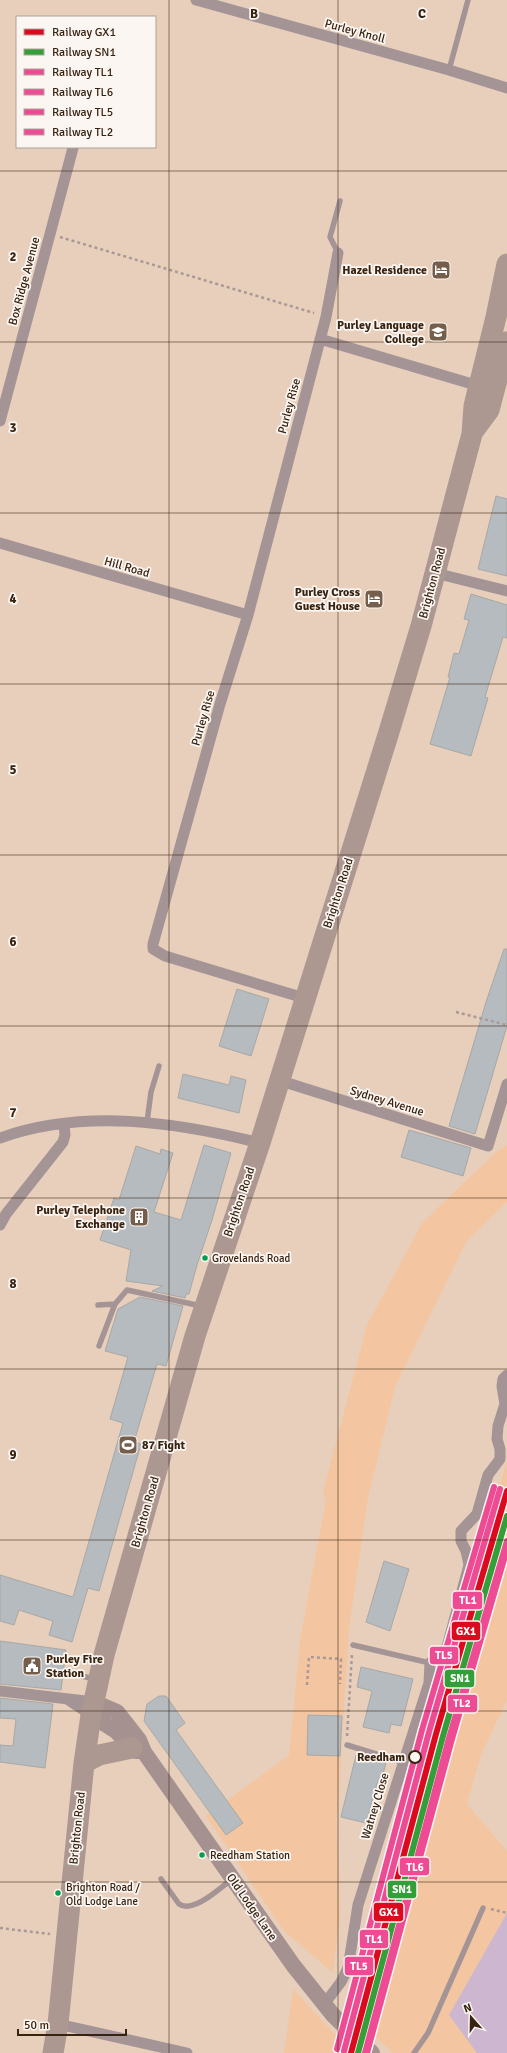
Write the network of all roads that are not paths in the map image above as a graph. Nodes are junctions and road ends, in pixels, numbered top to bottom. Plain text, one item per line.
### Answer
1 (196, 0) edge
2 (468, 0) edge
3 (450, 70) junction
4 (507, 88) edge
5 (73, 148) edge
6 (340, 201) dead end
7 (338, 253) joint
8 (507, 264) edge
9 (320, 339) junction
10 (506, 350) edge
11 (478, 386) junction
12 (0, 421) edge
13 (472, 434) junction
14 (0, 543) edge
15 (435, 573) junction
16 (507, 592) edge
17 (248, 615) junction
18 (304, 998) junction
19 (159, 1066) dead end
20 (278, 1080) junction
21 (507, 1084) edge
22 (147, 1122) junction
23 (64, 1124) junction
24 (0, 1138) edge
25 (260, 1142) junction
26 (0, 1224) edge
27 (115, 1304) junction
28 (98, 1305) dead end
29 (205, 1307) junction
30 (99, 1346) dead end
31 (507, 1375) edge
32 (353, 1645) road end
33 (430, 1663) junction
34 (68, 1673) dead end
35 (98, 1679) junction
36 (0, 1691) edge
37 (92, 1708) junction
38 (347, 1745) road end
39 (138, 1750) junction
40 (402, 1762) junction
41 (84, 1763) junction
42 (161, 1879) dead end
43 (232, 1879) junction
44 (483, 1908) road end
45 (325, 2003) junction
46 (58, 2024) junction
47 (53, 2053) edge
48 (187, 2053) edge
49 (372, 2053) edge
50 (414, 2053) edge

1 - 3 street, Purley Knoll
2 - 3 lane
3 - 4 street, Purley Knoll
5 - 12 street, Box Ridge Avenue
6 - 7 lane
7 - 9 street, Purley Rise
8 - 11 highway, Brighton Road
9 - 11 street
9 - 17 street, Purley Rise
10 - 13 highway, Brighton Road
11 - 13 highway, Brighton Road
13 - 15 highway, Brighton Road
14 - 17 street, Hill Road
15 - 16 street
15 - 18 highway, Brighton Road
17 - 18 street, Purley Rise
18 - 20 highway, Brighton Road
19 - 22 lane
20 - 21 street, Sydney Avenue
20 - 25 highway, Brighton Road
22 - 23 street
22 - 25 street
23 - 24 street
23 - 26 street
25 - 29 highway, Brighton Road
27 - 28 lane
27 - 29 lane
27 - 30 lane
29 - 35 highway, Brighton Road
31 - 33 street
32 - 33 lane
33 - 40 street, Watney Close
34 - 35 lane
35 - 37 highway, Brighton Road
36 - 37 street
37 - 39 street, Old Lodge Lane
37 - 41 highway, Brighton Road
38 - 40 lane
39 - 41 highway
39 - 43 street, Old Lodge Lane
40 - 45 street, Watney Close
41 - 46 highway, Brighton Road
42 - 43 lane
43 - 45 street, Old Lodge Lane
44 - 50 lane
45 - 49 street, Old Lodge Lane
46 - 47 highway, Brighton Road
46 - 48 street

